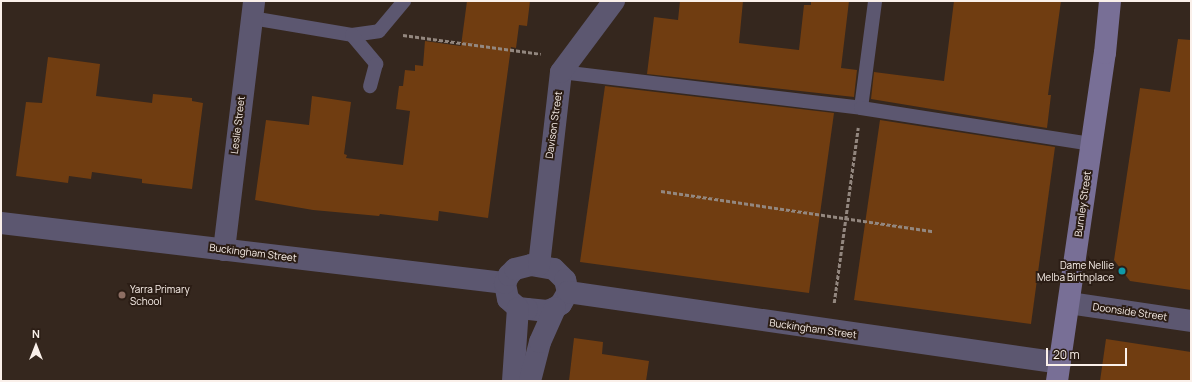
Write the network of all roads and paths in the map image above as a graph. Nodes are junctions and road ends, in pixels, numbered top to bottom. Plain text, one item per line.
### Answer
1 (404, 1) edge
2 (614, 1) edge
3 (875, 1) edge
4 (1110, 1) edge
5 (1116, 1) edge
6 (253, 10) edge
7 (1108, 28) junction
8 (379, 31) junction
9 (352, 35) junction
10 (541, 54) dead end
11 (562, 72) junction
12 (370, 86) dead end
13 (861, 108) junction
14 (1092, 144) junction
15 (661, 191) dead end
16 (846, 218) junction
17 (1, 224) edge
18 (933, 231) dead end
19 (224, 250) junction
20 (539, 265) junction
21 (505, 283) junction
22 (561, 300) junction
23 (834, 303) dead end
24 (1069, 303) junction
25 (518, 308) junction
26 (1191, 321) edge
27 (1058, 372) edge
28 (513, 381) edge
29 (530, 381) edge

1 - 8 lane
2 - 11 street, Davison Street
3 - 13 lane
4 - 7 main road, Burnley Street
5 - 7 main road, Burnley Street
6 - 9 lane
6 - 19 street, Leslie Street
7 - 14 main road, Burnley Street
8 - 9 lane
8 - 10 path
9 - 12 lane
11 - 13 lane
11 - 20 street, Davison Street
13 - 14 lane
13 - 16 path
14 - 24 main road, Burnley Street
15 - 16 path
16 - 18 path
16 - 23 path
17 - 19 street, Buckingham Street
19 - 21 street, Buckingham Street
20 - 21 street
20 - 22 street
21 - 25 street
22 - 25 street
22 - 27 street, Buckingham Street
22 - 29 street
24 - 26 street, Doonside Street
24 - 27 main road, Burnley Street
25 - 28 street

